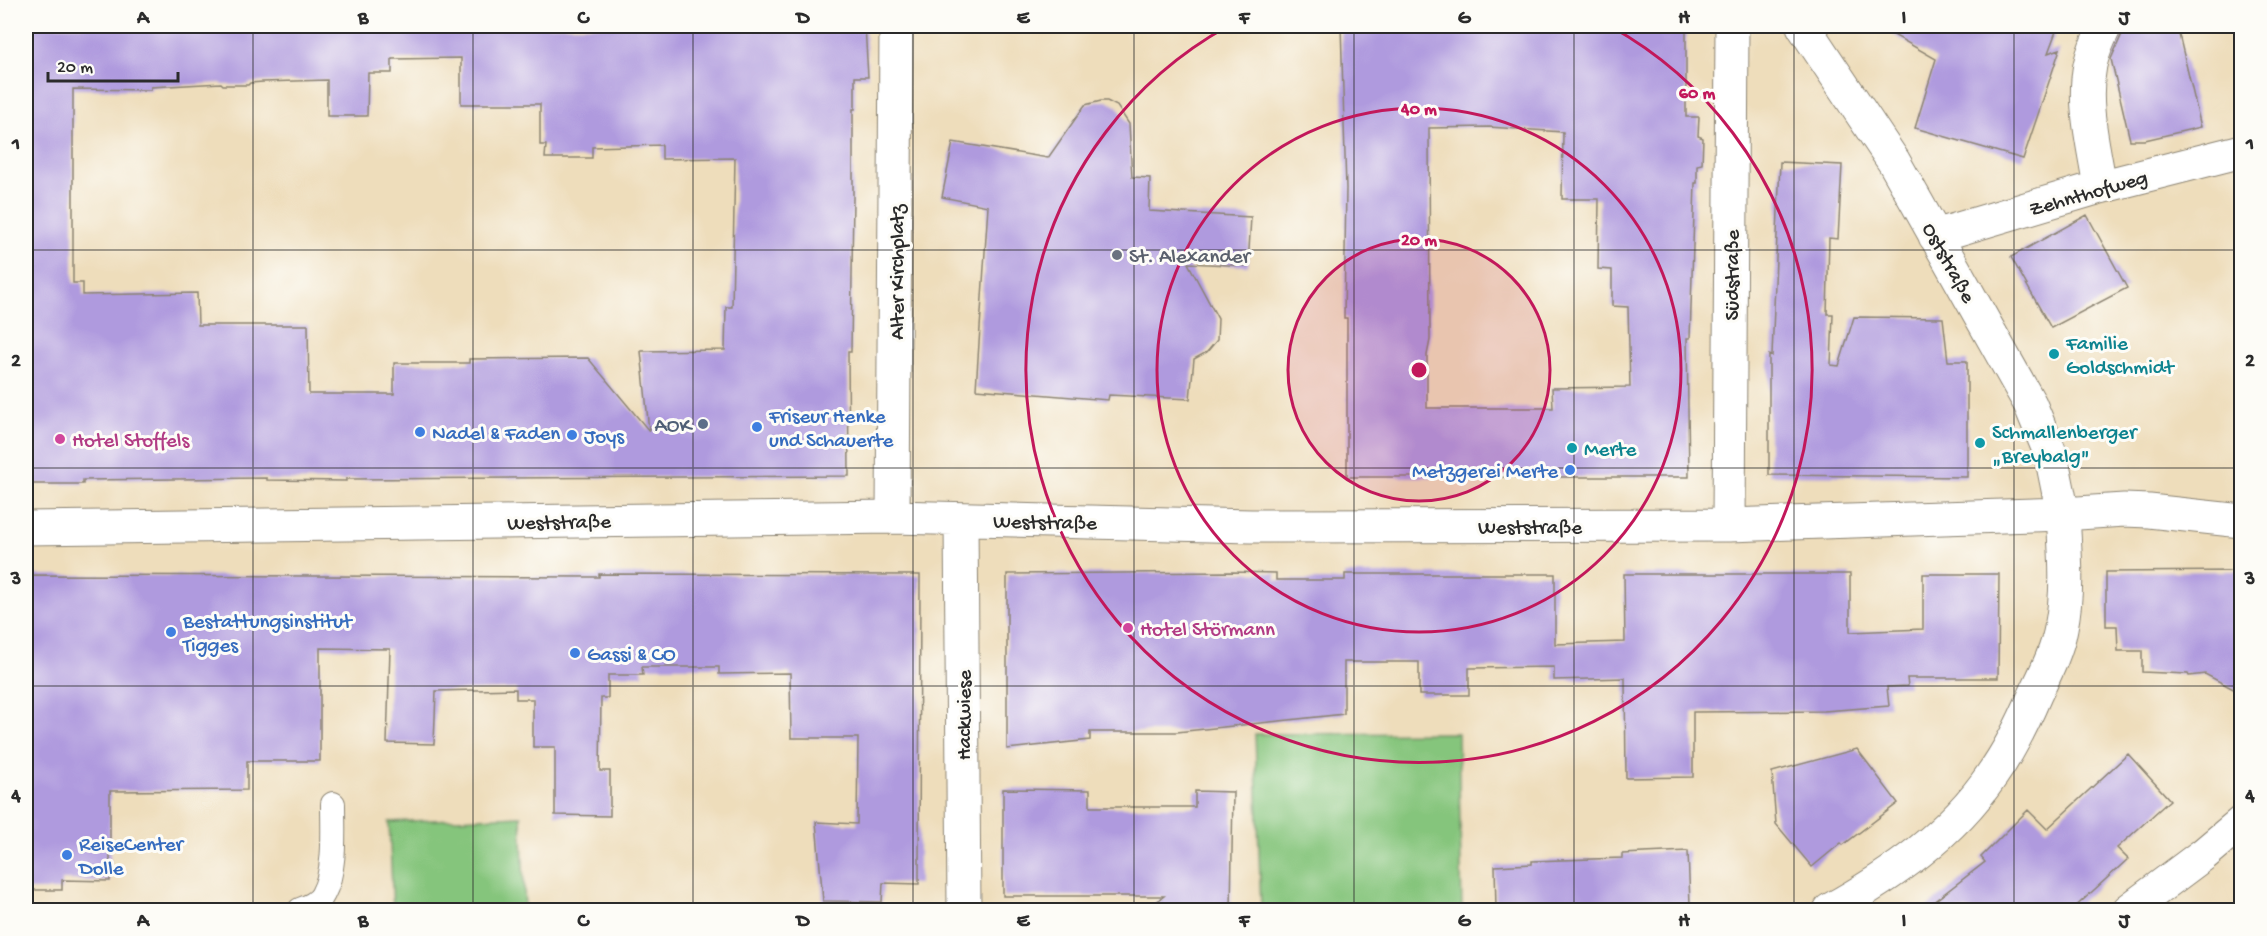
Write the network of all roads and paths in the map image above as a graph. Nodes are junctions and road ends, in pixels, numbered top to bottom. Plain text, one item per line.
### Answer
1 (896, 26) edge
2 (1732, 26) edge
3 (2105, 26) edge
4 (1818, 33) edge
5 (2241, 151) edge
6 (2100, 187) junction
7 (1935, 236) junction
8 (2063, 514) junction
9 (893, 518) junction
10 (961, 519) junction
11 (2241, 521) edge
12 (1729, 525) junction
13 (26, 528) edge
14 (333, 804) dead end
15 (2241, 822) edge
16 (300, 910) edge
17 (964, 910) edge
18 (1830, 910) edge
19 (2129, 910) edge

1 - 9 street, Alter Kirchplatz
2 - 12 street, Südstraße
3 - 6 street
4 - 7 street, Oststraße
5 - 6 street, Zehnthofweg
6 - 7 street, Zehnthofweg
7 - 8 street, Oststraße
8 - 11 street, Weststraße
8 - 12 street, Weststraße
8 - 18 street, Oststraße
9 - 10 street, Weststraße
9 - 13 street, Weststraße
10 - 12 street, Weststraße
10 - 17 street, Hackwiese
14 - 16 lane
15 - 19 street

